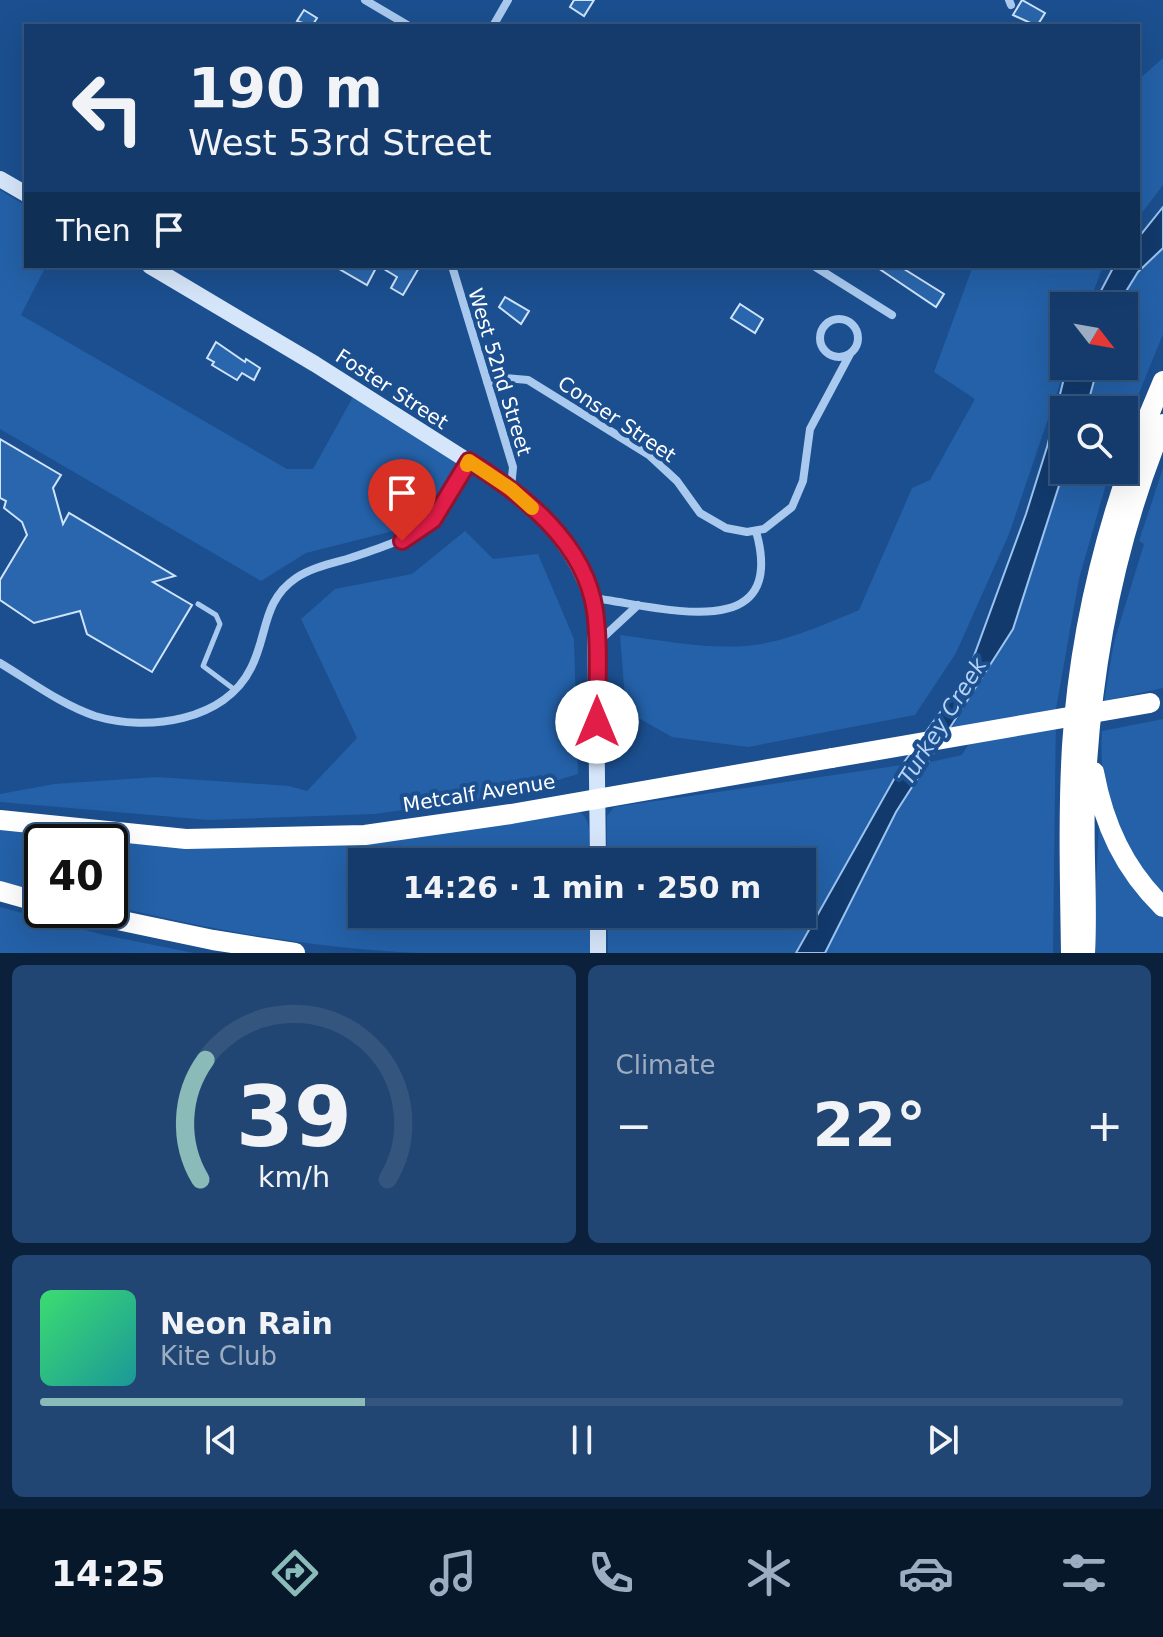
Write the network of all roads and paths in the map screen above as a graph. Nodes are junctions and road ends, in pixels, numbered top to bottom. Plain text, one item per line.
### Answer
1 (365, 0) edge
2 (508, 0) edge
3 (406, 24) edge
4 (494, 24) edge
5 (0, 179) edge
6 (24, 193) edge
7 (153, 268) edge
8 (453, 268) edge
9 (817, 268) edge
10 (892, 315) dead end
11 (850, 354) junction
12 (1163, 381) edge
13 (487, 382) junction
14 (1163, 424) edge
15 (1163, 438) edge
16 (469, 461) junction
17 (1146, 468) junction
18 (511, 489) junction
19 (756, 531) junction
20 (592, 598) junction
21 (198, 604) dead end
22 (638, 605) junction
23 (597, 644) junction
24 (0, 663) edge
25 (236, 690) junction
26 (1159, 703) edge
27 (1088, 741) junction
28 (597, 798) junction
29 (0, 820) edge
30 (598, 848) edge
31 (0, 891) edge
32 (24, 898) edge
33 (1163, 907) edge
34 (128, 922) edge
35 (598, 928) edge
36 (295, 953) edge
37 (598, 953) edge
38 (1071, 953) edge
39 (1085, 953) edge

1 - 3 street
2 - 4 street
5 - 6 street
7 - 16 street, Foster Street
8 - 13 street, West 52nd Street
9 - 10 street
11 - 11 street
11 - 19 street
12 - 38 highway
13 - 18 street, West 52nd Street
13 - 19 street, Conser Street
14 - 17 highway
15 - 17 highway
16 - 18 street, Foster Street
16 - 25 street
17 - 27 highway
18 - 20 street, Foster Street
19 - 22 street
20 - 22 street
20 - 23 street, Foster Street
21 - 25 lane
22 - 23 street
23 - 28 street, Foster Street
24 - 25 street
26 - 28 highway, Metcalf Avenue, bridge
27 - 33 highway
27 - 39 highway
28 - 29 highway, Metcalf Avenue
28 - 30 street, Foster Street
31 - 32 highway
34 - 36 highway
35 - 37 street

